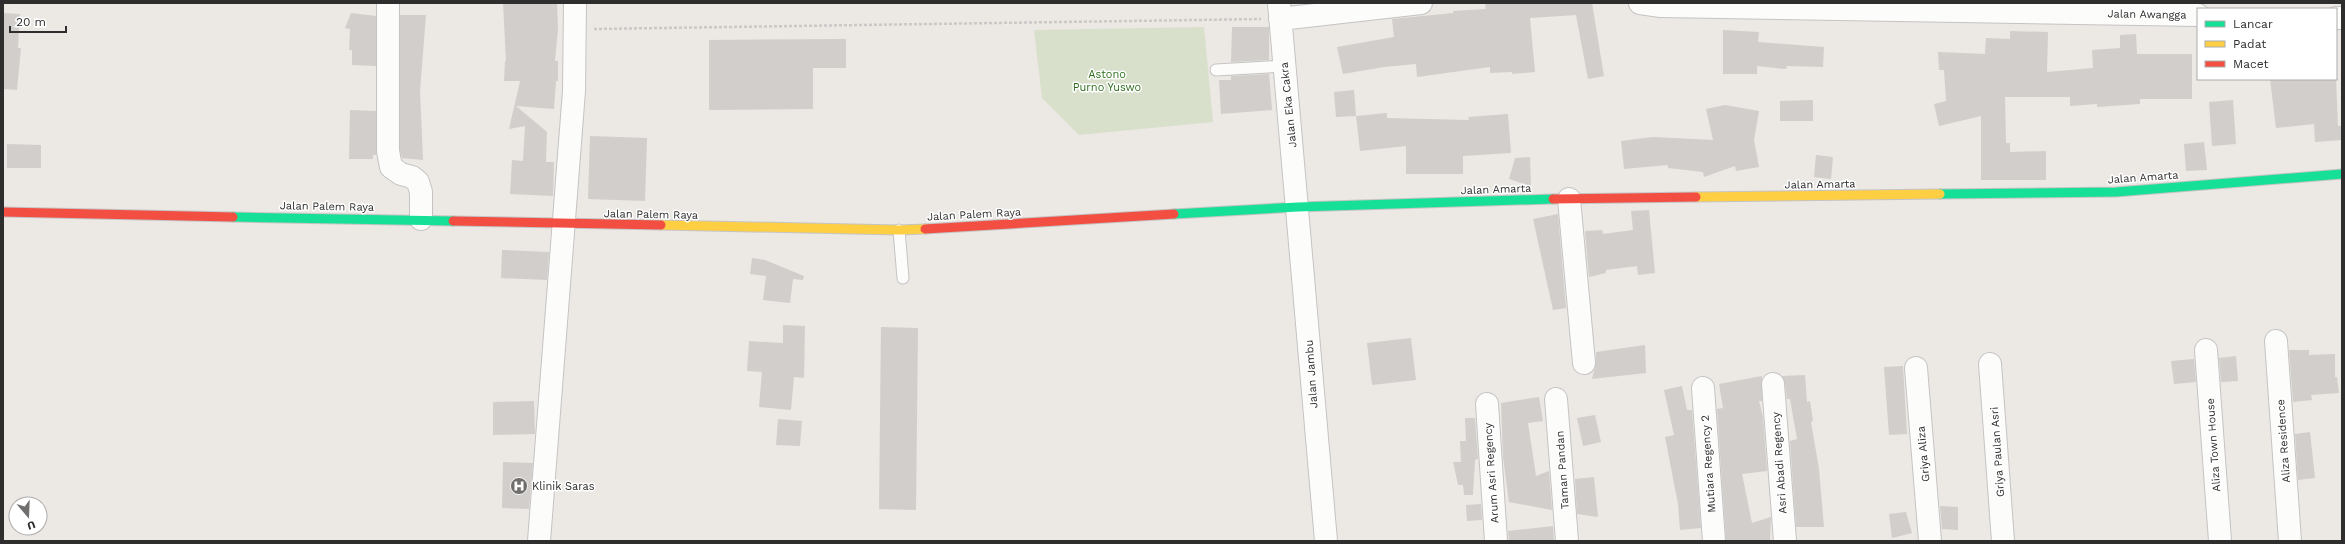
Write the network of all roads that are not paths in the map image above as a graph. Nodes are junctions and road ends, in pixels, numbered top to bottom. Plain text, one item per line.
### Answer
1 (388, 3) edge
2 (575, 3) edge
3 (1421, 3) edge
4 (1640, 3) edge
5 (1881, 6) edge
6 (1279, 11) edge
7 (2197, 15) edge
8 (1283, 66) junction
9 (1216, 70) dead end
10 (2342, 174) edge
11 (1569, 199) junction
12 (1298, 207) junction
13 (3, 212) edge
14 (421, 219) junction
15 (565, 224) junction
16 (899, 230) junction
17 (902, 278) dead end
18 (2276, 341) dead end
19 (2206, 350) dead end
20 (1584, 364) dead end
21 (1990, 364) dead end
22 (1916, 368) dead end
23 (1773, 384) dead end
24 (1703, 388) dead end
25 (1556, 399) dead end
26 (1487, 404) dead end
27 (538, 541) edge
28 (1326, 541) edge
29 (1496, 541) edge
30 (1567, 541) edge
31 (1714, 541) edge
32 (1785, 541) edge
33 (1930, 541) edge
34 (2003, 541) edge
35 (2220, 541) edge
36 (2290, 541) edge

1 - 14 street
2 - 15 street
3 - 6 street
4 - 5 street, Jalan Awangga
5 - 7 street, Jalan Awangga
6 - 8 street, Jalan Eka Cakra
8 - 9 lane
8 - 12 street, Jalan Eka Cakra
10 - 11 street, Jalan Amarta
11 - 12 street, Jalan Amarta
11 - 20 street
12 - 16 street, Jalan Palem Raya
12 - 28 street, Jalan Jambu
13 - 14 street, Jalan Palem Raya
14 - 15 street, Jalan Palem Raya
15 - 16 street, Jalan Palem Raya
15 - 27 street
16 - 17 lane
18 - 36 street, Aliza Residence
19 - 35 street, Aliza Town House
21 - 34 street, Griya Paulan Asri
22 - 33 street, Griya Aliza
23 - 32 street, Asri Abadi Regency
24 - 31 street, Mutiara Regency 2
25 - 30 street, Taman Pandan
26 - 29 street, Arum Asri Regency

